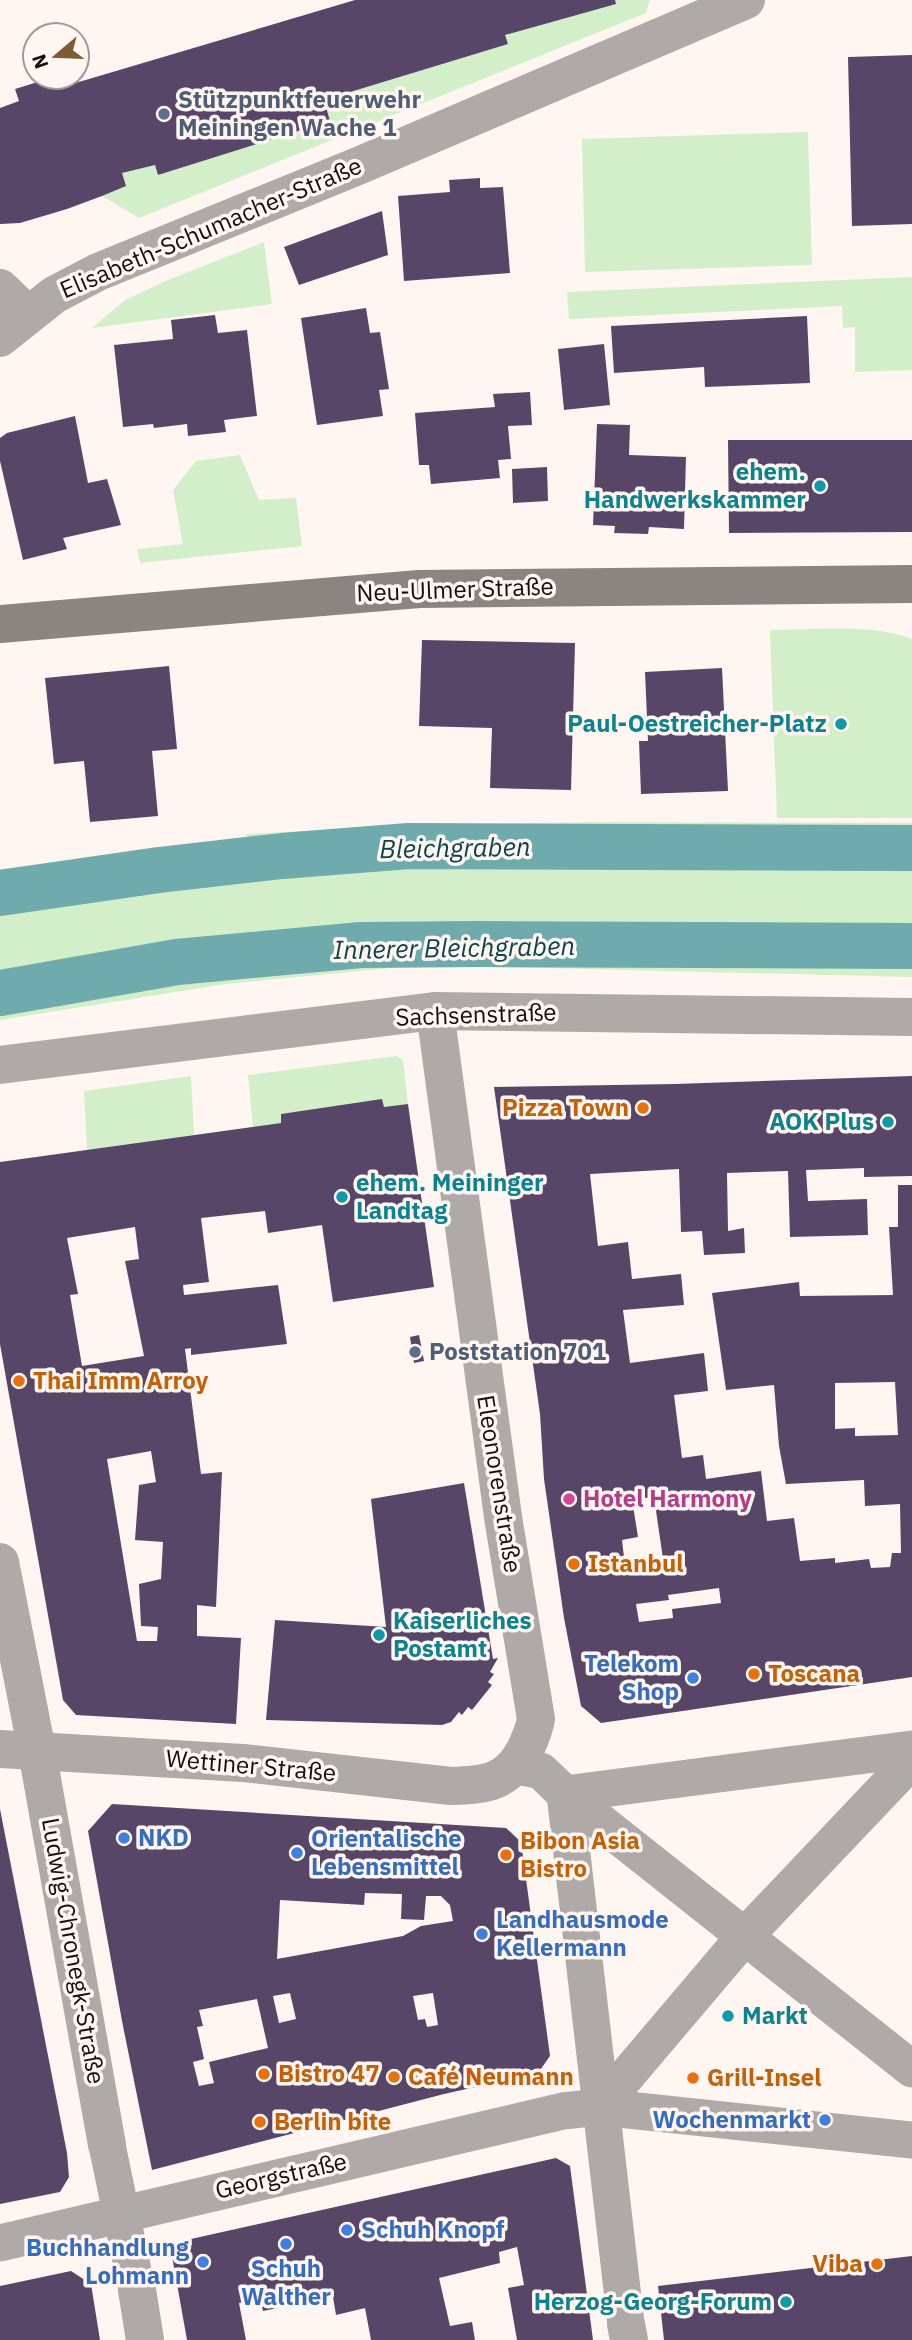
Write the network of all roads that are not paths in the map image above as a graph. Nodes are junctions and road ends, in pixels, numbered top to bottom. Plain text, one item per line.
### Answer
1 (746, 0) edge
2 (0, 288) edge
3 (14, 326) edge
4 (912, 584) edge
5 (0, 624) edge
6 (435, 1011) junction
7 (912, 1017) edge
8 (0, 1065) edge
9 (0, 1562) edge
10 (0, 1749) edge
11 (912, 1749) edge
12 (37, 1751) junction
13 (912, 1760) edge
14 (531, 1777) junction
15 (745, 1936) junction
16 (912, 2069) edge
17 (600, 2107) junction
18 (912, 2140) edge
19 (107, 2145) joint
20 (121, 2213) junction
21 (0, 2243) edge
22 (137, 2290) joint
23 (628, 2332) edge
24 (145, 2340) edge

1 - 3 street, Elisabeth-Schumacher-Straße
2 - 3 street, Elisabeth-Schumacher-Straße
4 - 5 main road, Neu-Ulmer Straße
6 - 7 street, Sachsenstraße
6 - 8 street, Sachsenstraße
6 - 14 street, Eleonorenstraße
9 - 12 street, Ludwig-Chronegk-Straße
10 - 12 street, Wettiner Straße
11 - 14 street
12 - 14 street, Wettiner Straße
12 - 19 street, Ludwig-Chronegk-Straße
13 - 15 street
14 - 15 street
14 - 17 street
15 - 16 street
15 - 17 street
17 - 18 street
17 - 20 street, Georgstraße
17 - 23 street
19 - 20 street, Ludwig-Chronegk-Straße
20 - 21 street, Georgstraße
20 - 22 street, Ludwig-Chronegk-Straße
22 - 24 street, Ludwig-Chronegk-Straße

